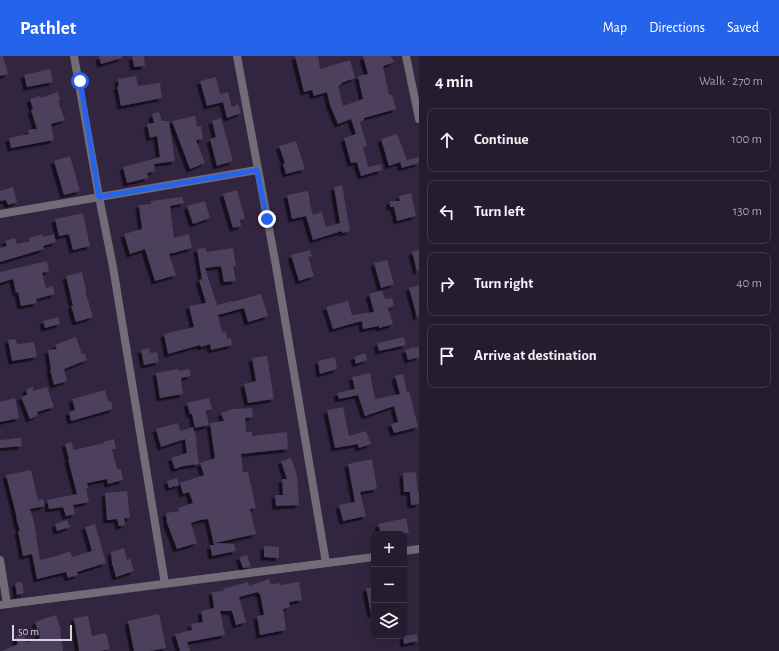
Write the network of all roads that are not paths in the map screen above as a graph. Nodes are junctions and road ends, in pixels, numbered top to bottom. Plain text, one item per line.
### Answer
1 (74, 56) edge
2 (237, 56) edge
3 (406, 56) edge
4 (419, 119) edge
5 (257, 170) junction
6 (99, 197) junction
7 (0, 214) edge
8 (419, 549) edge
9 (407, 551) edge
10 (371, 557) edge
11 (0, 560) edge
12 (326, 564) junction
13 (165, 584) junction
14 (3, 604) edge

1 - 6 street
2 - 5 street
3 - 4 street
5 - 6 street
5 - 12 street
6 - 7 street
6 - 13 street
8 - 9 street
10 - 12 street
11 - 14 street
12 - 13 street
13 - 14 street

